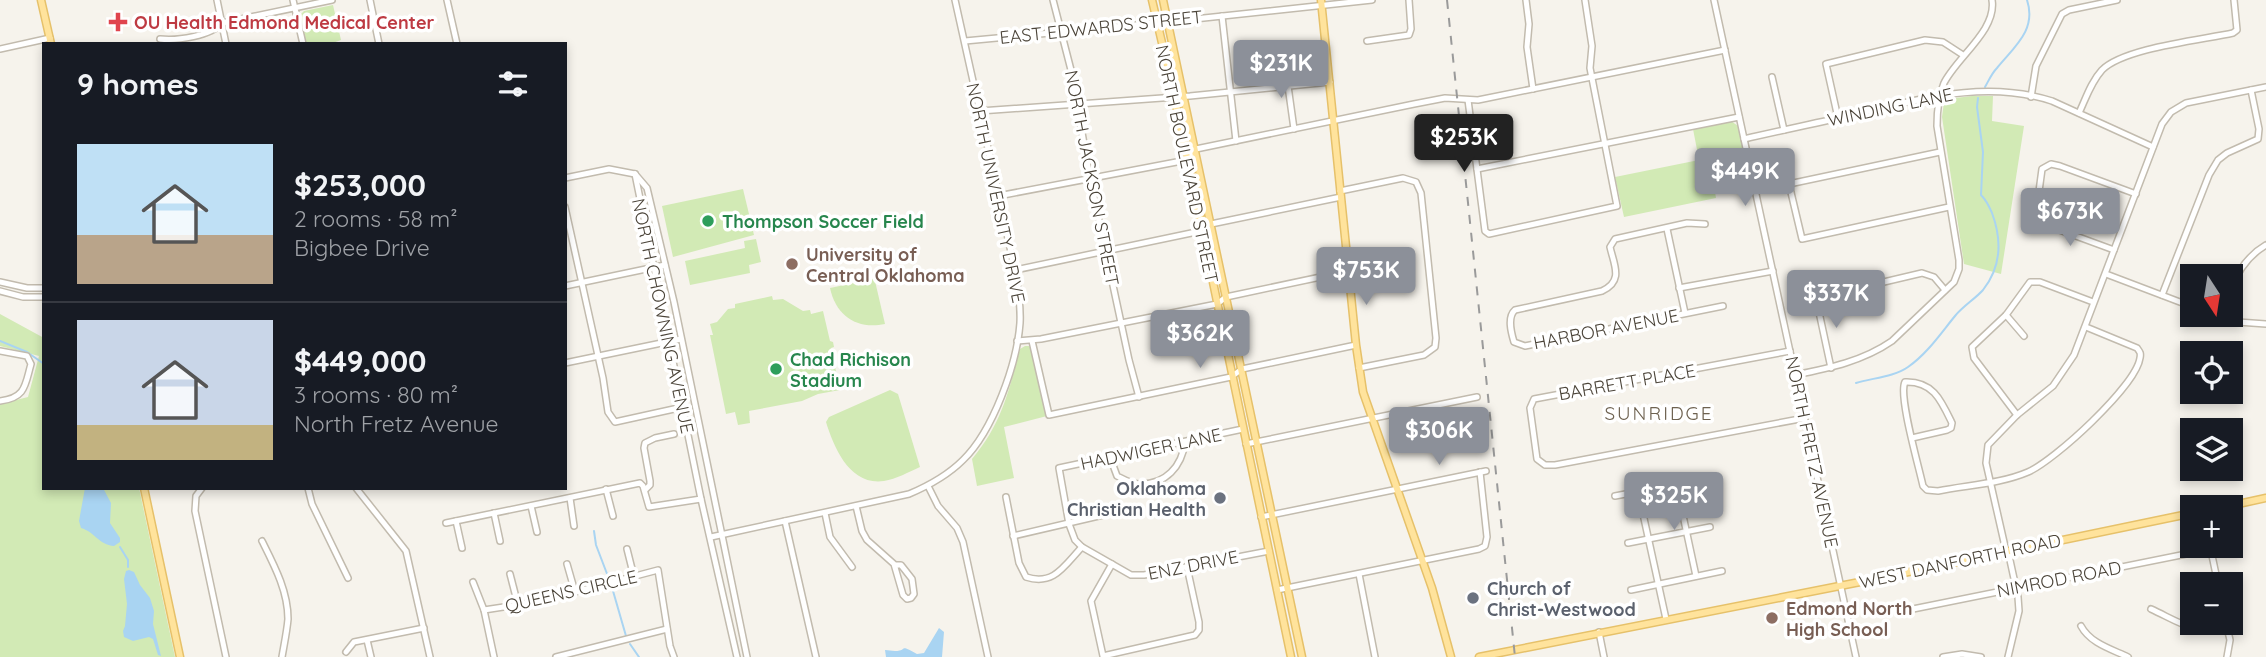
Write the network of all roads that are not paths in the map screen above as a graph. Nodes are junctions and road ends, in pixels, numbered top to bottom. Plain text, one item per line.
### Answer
1 (41, 0) edge
2 (217, 0) edge
3 (293, 0) edge
4 (332, 0) edge
5 (370, 0) edge
6 (447, 0) edge
7 (955, 0) edge
8 (1053, 0) edge
9 (1152, 0) edge
10 (1163, 0) edge
11 (1371, 0) edge
12 (1409, 0) edge
13 (1526, 0) edge
14 (1584, 0) edge
15 (1714, 0) edge
16 (1992, 0) edge
17 (2117, 0) edge
18 (2234, 0) edge
19 (1321, 2) edge
20 (295, 8) junction
21 (1222, 16) junction
22 (1168, 22) junction
23 (222, 23) junction
24 (1157, 23) junction
25 (1060, 31) junction
26 (160, 39) dead end
27 (50, 41) edge
28 (965, 41) junction
29 (1367, 41) dead end
30 (42, 42) edge
31 (226, 42) edge
32 (303, 42) edge
33 (379, 42) edge
34 (457, 42) edge
35 (0, 49) edge
36 (1725, 50) junction
37 (1964, 55) junction
38 (1772, 76) dead end
39 (1592, 77) junction
40 (1330, 82) junction
41 (1288, 86) junction
42 (2266, 87) edge
43 (1533, 89) junction
44 (2251, 90) junction
45 (1229, 92) junction
46 (1940, 94) junction
47 (1184, 96) junction
48 (1174, 97) junction
49 (2031, 97) junction
50 (1468, 100) junction
51 (1076, 104) junction
52 (980, 111) junction
53 (2079, 113) junction
54 (1739, 117) junction
55 (1838, 118) junction
56 (1334, 121) junction
57 (1294, 130) junction
58 (1784, 130) junction
59 (1744, 139) junction
60 (1236, 141) junction
61 (1606, 144) junction
62 (2153, 147) junction
63 (1196, 149) junction
64 (1940, 152) junction
65 (1187, 160) junction
66 (1477, 169) junction
67 (635, 174) junction
68 (567, 178) edge
69 (1090, 178) junction
70 (1341, 194) junction
71 (2136, 194) junction
72 (998, 196) junction
73 (1949, 207) junction
74 (567, 216) edge
75 (1211, 224) junction
76 (1705, 224) dead end
77 (1667, 229) junction
78 (1201, 231) junction
79 (2266, 246) edge
80 (1107, 250) junction
81 (2114, 250) junction
82 (665, 265) junction
83 (2244, 265) edge
84 (654, 268) junction
85 (1015, 270) junction
86 (1349, 271) junction
87 (1773, 271) junction
88 (2106, 274) junction
89 (0, 282) edge
90 (582, 283) junction
91 (567, 286) edge
92 (42, 288) edge
93 (1679, 288) junction
94 (1945, 290) junction
95 (0, 291) edge
96 (2162, 295) junction
97 (42, 297) edge
98 (1226, 297) junction
99 (2093, 302) junction
100 (2180, 302) edge
101 (1217, 304) junction
102 (1723, 306) dead end
103 (1685, 313) junction
104 (2006, 315) junction
105 (2244, 322) edge
106 (1122, 323) junction
107 (2266, 324) edge
108 (2086, 327) junction
109 (2024, 336) dead end
110 (681, 339) junction
111 (1017, 341) junction
112 (1032, 341) junction
113 (669, 342) junction
114 (1356, 345) junction
115 (0, 351) edge
116 (1790, 351) junction
117 (598, 356) junction
118 (567, 363) edge
119 (1359, 368) junction
120 (1831, 368) junction
121 (1242, 369) junction
122 (1796, 375) junction
123 (1231, 377) junction
124 (1139, 397) junction
125 (1477, 397) dead end
126 (0, 401) edge
127 (683, 407) junction
128 (2017, 415) junction
129 (1372, 418) junction
130 (1805, 418) junction
131 (1252, 420) junction
132 (1243, 429) junction
133 (674, 434) dead end
134 (1912, 438) junction
135 (1185, 442) junction
136 (1257, 442) junction
137 (1247, 444) junction
138 (1110, 457) junction
139 (1699, 480) dead end
140 (1991, 481) junction
141 (1676, 483) junction
142 (928, 486) junction
143 (606, 489) junction
144 (1398, 489) junction
145 (144, 490) edge
146 (200, 490) edge
147 (309, 490) edge
148 (358, 490) edge
149 (645, 490) junction
150 (1638, 491) junction
151 (1615, 496) dead end
152 (1006, 497) dead end
153 (570, 498) junction
154 (2266, 498) edge
155 (701, 499) junction
156 (2243, 503) edge
157 (531, 506) junction
158 (856, 506) junction
159 (494, 513) junction
160 (825, 513) junction
161 (1272, 514) junction
162 (1103, 515) dead end
163 (613, 516) dead end
164 (2180, 516) edge
165 (1261, 517) junction
166 (456, 521) junction
167 (786, 521) junction
168 (446, 523) dead end
169 (1069, 524) junction
170 (574, 526) dead end
171 (1710, 527) dead end
172 (1687, 531) junction
173 (537, 532) dead end
174 (720, 534) junction
175 (1013, 536) junction
176 (710, 537) junction
177 (1648, 539) junction
178 (1278, 540) junction
179 (262, 541) dead end
180 (500, 541) dead end
181 (1628, 543) dead end
182 (1082, 547) junction
183 (462, 548) dead end
184 (628, 549) dead end
185 (1269, 551) junction
186 (2007, 551) junction
187 (2180, 553) edge
188 (1422, 561) junction
189 (567, 564) dead end
190 (1112, 564) junction
191 (895, 565) junction
192 (852, 567) dead end
193 (1187, 567) junction
194 (1721, 571) dead end
195 (510, 574) dead end
196 (1359, 574) junction
197 (1696, 576) junction
198 (634, 577) junction
199 (348, 578) dead end
200 (473, 582) dead end
201 (1659, 585) junction
202 (1840, 586) junction
203 (1288, 587) junction
204 (2016, 587) junction
205 (1277, 590) junction
206 (1631, 590) dead end
207 (575, 592) junction
208 (517, 605) junction
209 (2151, 609) dead end
210 (484, 610) junction
211 (1908, 610) dead end
212 (1666, 619) junction
213 (2180, 623) edge
214 (2081, 626) dead end
215 (424, 628) junction
216 (667, 629) junction
217 (1600, 632) junction
218 (2229, 635) edge
219 (367, 640) junction
220 (345, 652) dead end
221 (1103, 656) edge
222 (180, 657) edge
223 (226, 657) edge
224 (282, 657) edge
225 (371, 657) edge
226 (430, 657) edge
227 (494, 657) edge
228 (556, 657) edge
229 (674, 657) edge
230 (737, 657) edge
231 (747, 657) edge
232 (816, 657) edge
233 (988, 657) edge
234 (1292, 657) edge
235 (1303, 657) edge
236 (1375, 657) edge
237 (1451, 657) edge
238 (1479, 657) edge
239 (1604, 657) edge
240 (1856, 657) edge
241 (1943, 657) edge
242 (1981, 657) edge
243 (2008, 657) edge
244 (2128, 657) edge
245 (2227, 657) edge

1 - 27 main road
2 - 23 street
3 - 20 street
4 - 20 street
5 - 33 street
6 - 34 street
7 - 28 street, NORTH UNIVERSITY DRIVE
8 - 25 street, NORTH JACKSON STREET
9 - 24 main road, NORTH BOULEVARD STREET
10 - 22 main road, NORTH BOULEVARD STREET
11 - 19 street, EAST EDWARDS STREET
12 - 29 street
13 - 43 street
14 - 39 street
15 - 36 street, NORTH FRETZ AVENUE
16 - 37 street
17 - 49 street
18 - 53 street
19 - 21 street, EAST EDWARDS STREET
19 - 40 main road
20 - 23 street
20 - 32 street
21 - 22 street, EAST EDWARDS STREET
21 - 45 street
22 - 24 street, EAST EDWARDS STREET
22 - 47 main road, NORTH BOULEVARD STREET
23 - 26 street
23 - 31 street
24 - 25 street, EAST EDWARDS STREET
24 - 48 main road, NORTH BOULEVARD STREET
25 - 28 street, EAST EDWARDS STREET
25 - 51 street, NORTH JACKSON STREET
28 - 52 street, NORTH UNIVERSITY DRIVE
30 - 35 street
36 - 39 street
36 - 54 street, NORTH FRETZ AVENUE
37 - 46 street
37 - 55 street
38 - 58 street
39 - 43 street
39 - 61 street
40 - 41 street
40 - 56 main road
41 - 45 street
41 - 57 street
42 - 44 street
43 - 50 street
44 - 62 street
44 - 96 street
45 - 47 street
45 - 60 street
46 - 49 street, WINDING LANE
46 - 55 street, WINDING LANE
46 - 64 street
47 - 48 street
47 - 63 main road, NORTH BOULEVARD STREET
48 - 51 street
48 - 65 main road, NORTH BOULEVARD STREET
49 - 53 street, WINDING LANE
50 - 56 street
50 - 66 street
51 - 52 street
51 - 69 street, NORTH JACKSON STREET
52 - 72 street, NORTH UNIVERSITY DRIVE
53 - 62 street, WINDING LANE
54 - 59 street, NORTH FRETZ AVENUE
54 - 61 street
55 - 58 street, WINDING LANE
56 - 57 street
56 - 70 main road
57 - 60 street
58 - 59 street, WINDING LANE
59 - 87 street, NORTH FRETZ AVENUE
60 - 63 street
61 - 66 street
61 - 66 street
62 - 71 street
63 - 65 street
63 - 75 main road, NORTH BOULEVARD STREET
64 - 73 street
64 - 73 street
65 - 69 street
65 - 78 main road, NORTH BOULEVARD STREET
67 - 68 street
67 - 82 street, NORTH CHOWNING AVENUE
67 - 84 street, NORTH CHOWNING AVENUE
69 - 72 street
69 - 80 street, NORTH JACKSON STREET
70 - 75 street
70 - 86 main road
70 - 119 street
71 - 81 street
71 - 81 street
72 - 85 street, NORTH UNIVERSITY DRIVE
73 - 94 street
74 - 90 street
75 - 78 street
75 - 98 main road, NORTH BOULEVARD STREET
76 - 77 street, HARBOR AVENUE
77 - 93 street
77 - 103 street, HARBOR AVENUE
78 - 80 street
78 - 101 main road, NORTH BOULEVARD STREET
79 - 83 street
80 - 85 street
80 - 106 street, NORTH JACKSON STREET
81 - 88 street
82 - 84 street
82 - 110 street, NORTH CHOWNING AVENUE
84 - 90 street
84 - 113 street, NORTH CHOWNING AVENUE
85 - 111 street, NORTH UNIVERSITY DRIVE
86 - 98 street
86 - 114 main road
87 - 93 street
87 - 116 street, NORTH FRETZ AVENUE
88 - 96 street
88 - 99 street
89 - 92 street
90 - 91 street
90 - 117 street
93 - 103 street
94 - 120 street
94 - 120 street
95 - 97 street
96 - 100 street
98 - 101 street
98 - 121 main road, NORTH BOULEVARD STREET
99 - 104 street
99 - 108 street
101 - 106 street
101 - 123 main road, NORTH BOULEVARD STREET
102 - 103 street, HARBOR AVENUE
104 - 109 street
104 - 128 street
105 - 107 street
106 - 112 street
106 - 124 street, NORTH JACKSON STREET
108 - 128 street
108 - 140 street
110 - 113 street
110 - 174 street, NORTH CHOWNING AVENUE
111 - 112 street
111 - 142 street, NORTH UNIVERSITY DRIVE
112 - 124 street
113 - 117 street
113 - 127 street, NORTH CHOWNING AVENUE
114 - 119 main road
114 - 121 street
115 - 126 street
116 - 122 street, NORTH FRETZ AVENUE
116 - 130 street, BARRETT PLACE
117 - 118 street
117 - 127 street
119 - 129 main road
120 - 122 street
121 - 123 street
121 - 131 main road, NORTH BOULEVARD STREET
122 - 130 street, NORTH FRETZ AVENUE
123 - 124 street
123 - 132 main road, NORTH BOULEVARD STREET
125 - 129 street
127 - 155 street, NORTH CHOWNING AVENUE
128 - 140 street
129 - 136 street
129 - 144 main road
130 - 202 street, NORTH FRETZ AVENUE
131 - 132 main road
131 - 136 main road, NORTH BOULEVARD STREET
132 - 135 street, HADWIGER LANE
132 - 137 main road, NORTH BOULEVARD STREET
133 - 149 street
134 - 134 street
134 - 140 street
135 - 138 street, HADWIGER LANE
135 - 138 street
136 - 137 street
136 - 161 main road, NORTH BOULEVARD STREET
137 - 165 main road, NORTH BOULEVARD STREET
138 - 169 street, HADWIGER LANE
139 - 141 street
140 - 186 street
141 - 150 street
141 - 172 street
142 - 158 street, NORTH UNIVERSITY DRIVE
142 - 233 street
143 - 149 street
143 - 153 street
143 - 163 street
144 - 161 street
144 - 188 main road
144 - 188 street
145 - 222 main road
146 - 223 street
147 - 199 street
148 - 215 street
149 - 155 street
150 - 151 street
150 - 177 street
152 - 175 street
153 - 157 street
153 - 170 street
154 - 156 main road
155 - 176 street, NORTH CHOWNING AVENUE
157 - 159 street
157 - 173 street
158 - 160 street, NORTH UNIVERSITY DRIVE
158 - 191 street
159 - 166 street
159 - 180 street
160 - 167 street, NORTH UNIVERSITY DRIVE
160 - 192 street
161 - 165 street
161 - 178 main road, NORTH BOULEVARD STREET
162 - 169 street
164 - 186 main road, WEST DANFORTH ROAD
165 - 185 main road, NORTH BOULEVARD STREET
166 - 168 street
166 - 183 street
167 - 174 street, NORTH UNIVERSITY DRIVE
167 - 232 street
169 - 175 street
169 - 182 street
171 - 172 street
172 - 177 street
172 - 197 street
174 - 176 street, NORTH UNIVERSITY DRIVE
174 - 231 street, NORTH CHOWNING AVENUE
175 - 182 street
176 - 230 street, NORTH CHOWNING AVENUE
177 - 181 street
177 - 201 street
178 - 185 main road
178 - 203 main road, NORTH BOULEVARD STREET
179 - 224 street
182 - 190 street, ENZ DRIVE
184 - 198 street
185 - 193 street, ENZ DRIVE
185 - 205 main road, NORTH BOULEVARD STREET
186 - 202 main road, WEST DANFORTH ROAD
186 - 204 street
187 - 204 street, NIMROD ROAD
188 - 196 street
188 - 237 main road
189 - 207 street
190 - 193 street, ENZ DRIVE
190 - 221 street
191 - 191 street
193 - 221 street
194 - 197 street
195 - 208 street
196 - 203 street
196 - 236 street
197 - 201 street
198 - 207 street, QUEENS CIRCLE
198 - 216 street, QUEENS CIRCLE
200 - 210 street
201 - 206 street
201 - 212 street
202 - 212 main road, WEST DANFORTH ROAD
202 - 240 street, NORTH FRETZ AVENUE
203 - 205 street
203 - 235 main road, NORTH BOULEVARD STREET
204 - 211 street, NIMROD ROAD
204 - 243 street
205 - 234 main road, NORTH BOULEVARD STREET
207 - 208 street, QUEENS CIRCLE
208 - 210 street, QUEENS CIRCLE
209 - 213 street
210 - 227 street
212 - 217 main road, WEST DANFORTH ROAD
214 - 244 street
215 - 219 street
215 - 226 street
216 - 228 street
216 - 229 street
217 - 238 main road, WEST DANFORTH ROAD
217 - 239 street
218 - 245 street
219 - 220 street
219 - 225 street
241 - 242 street

